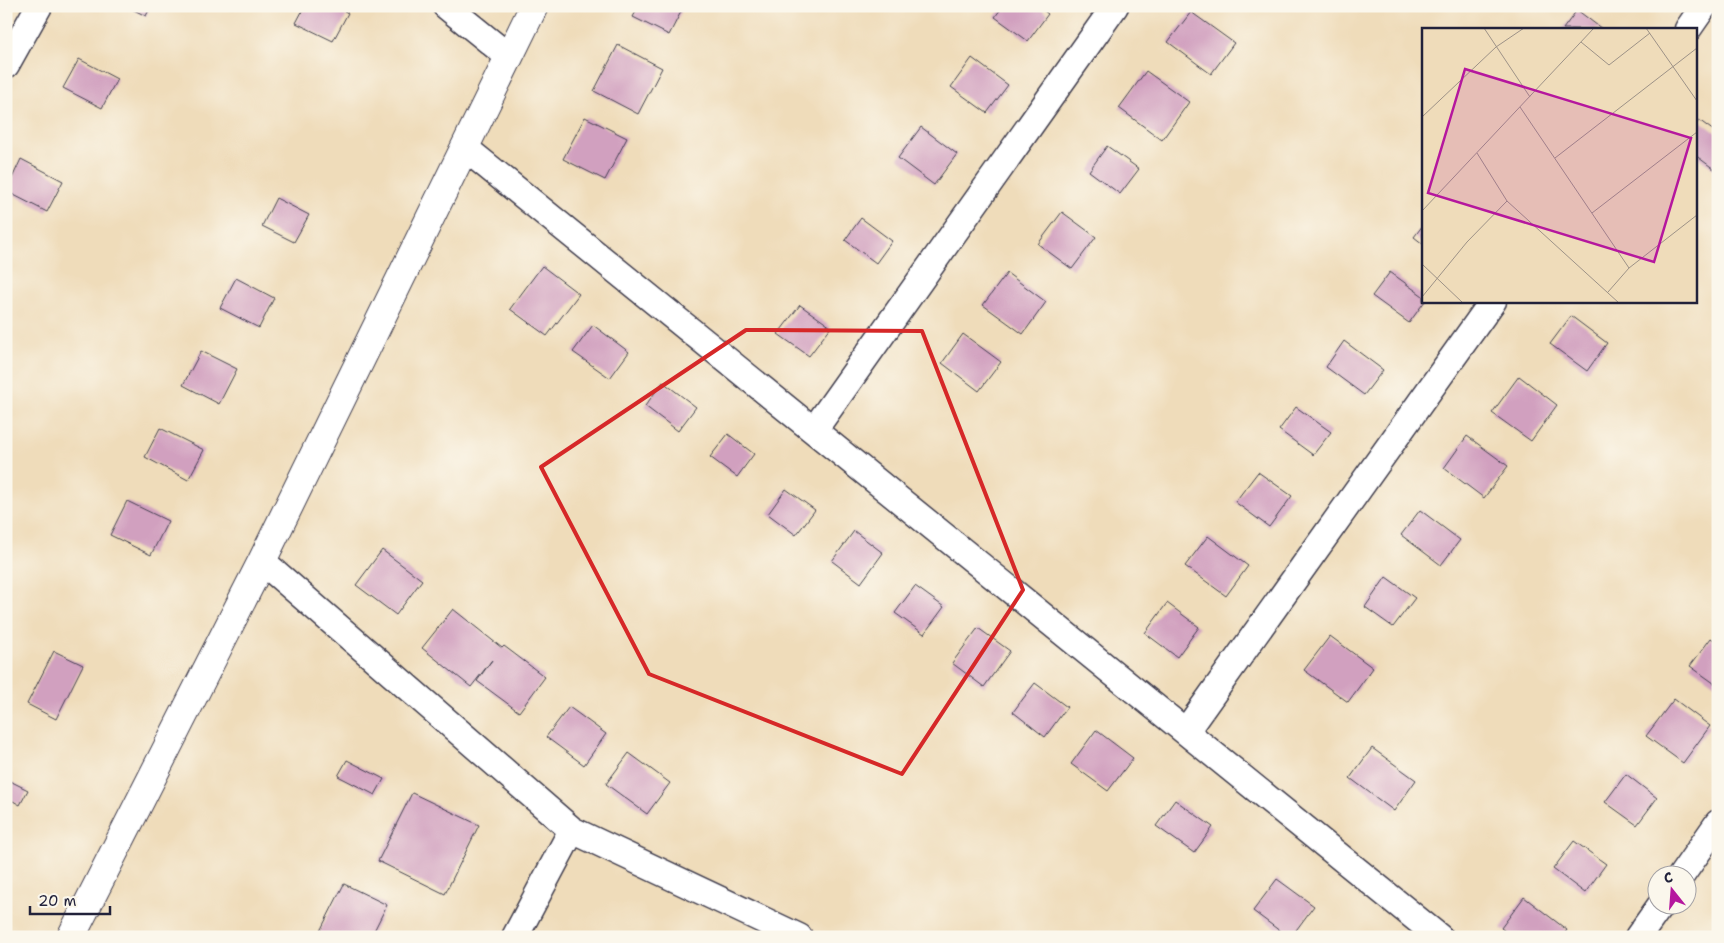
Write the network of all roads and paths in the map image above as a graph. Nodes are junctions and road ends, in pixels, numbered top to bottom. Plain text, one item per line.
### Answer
1 (40, 6) edge
2 (446, 6) edge
3 (534, 6) edge
4 (1114, 6) edge
5 (1704, 6) edge
6 (1689, 28) edge
7 (509, 57) junction
8 (6, 65) edge
9 (464, 148) junction
10 (1492, 302) edge
11 (814, 430) junction
12 (262, 561) junction
13 (1186, 731) junction
14 (1718, 823) edge
15 (572, 830) junction
16 (1688, 866) edge
17 (1653, 916) edge
18 (71, 937) edge
19 (515, 937) edge
20 (799, 937) edge
21 (1439, 937) edge
22 (1638, 937) edge

1 - 8 street
2 - 7 street
3 - 7 street
4 - 11 street
5 - 6 street
7 - 9 street
9 - 11 street
9 - 12 street
10 - 13 street
11 - 13 street
12 - 15 street
12 - 18 street
13 - 21 street
14 - 16 street
15 - 19 street
15 - 20 street
17 - 22 street

